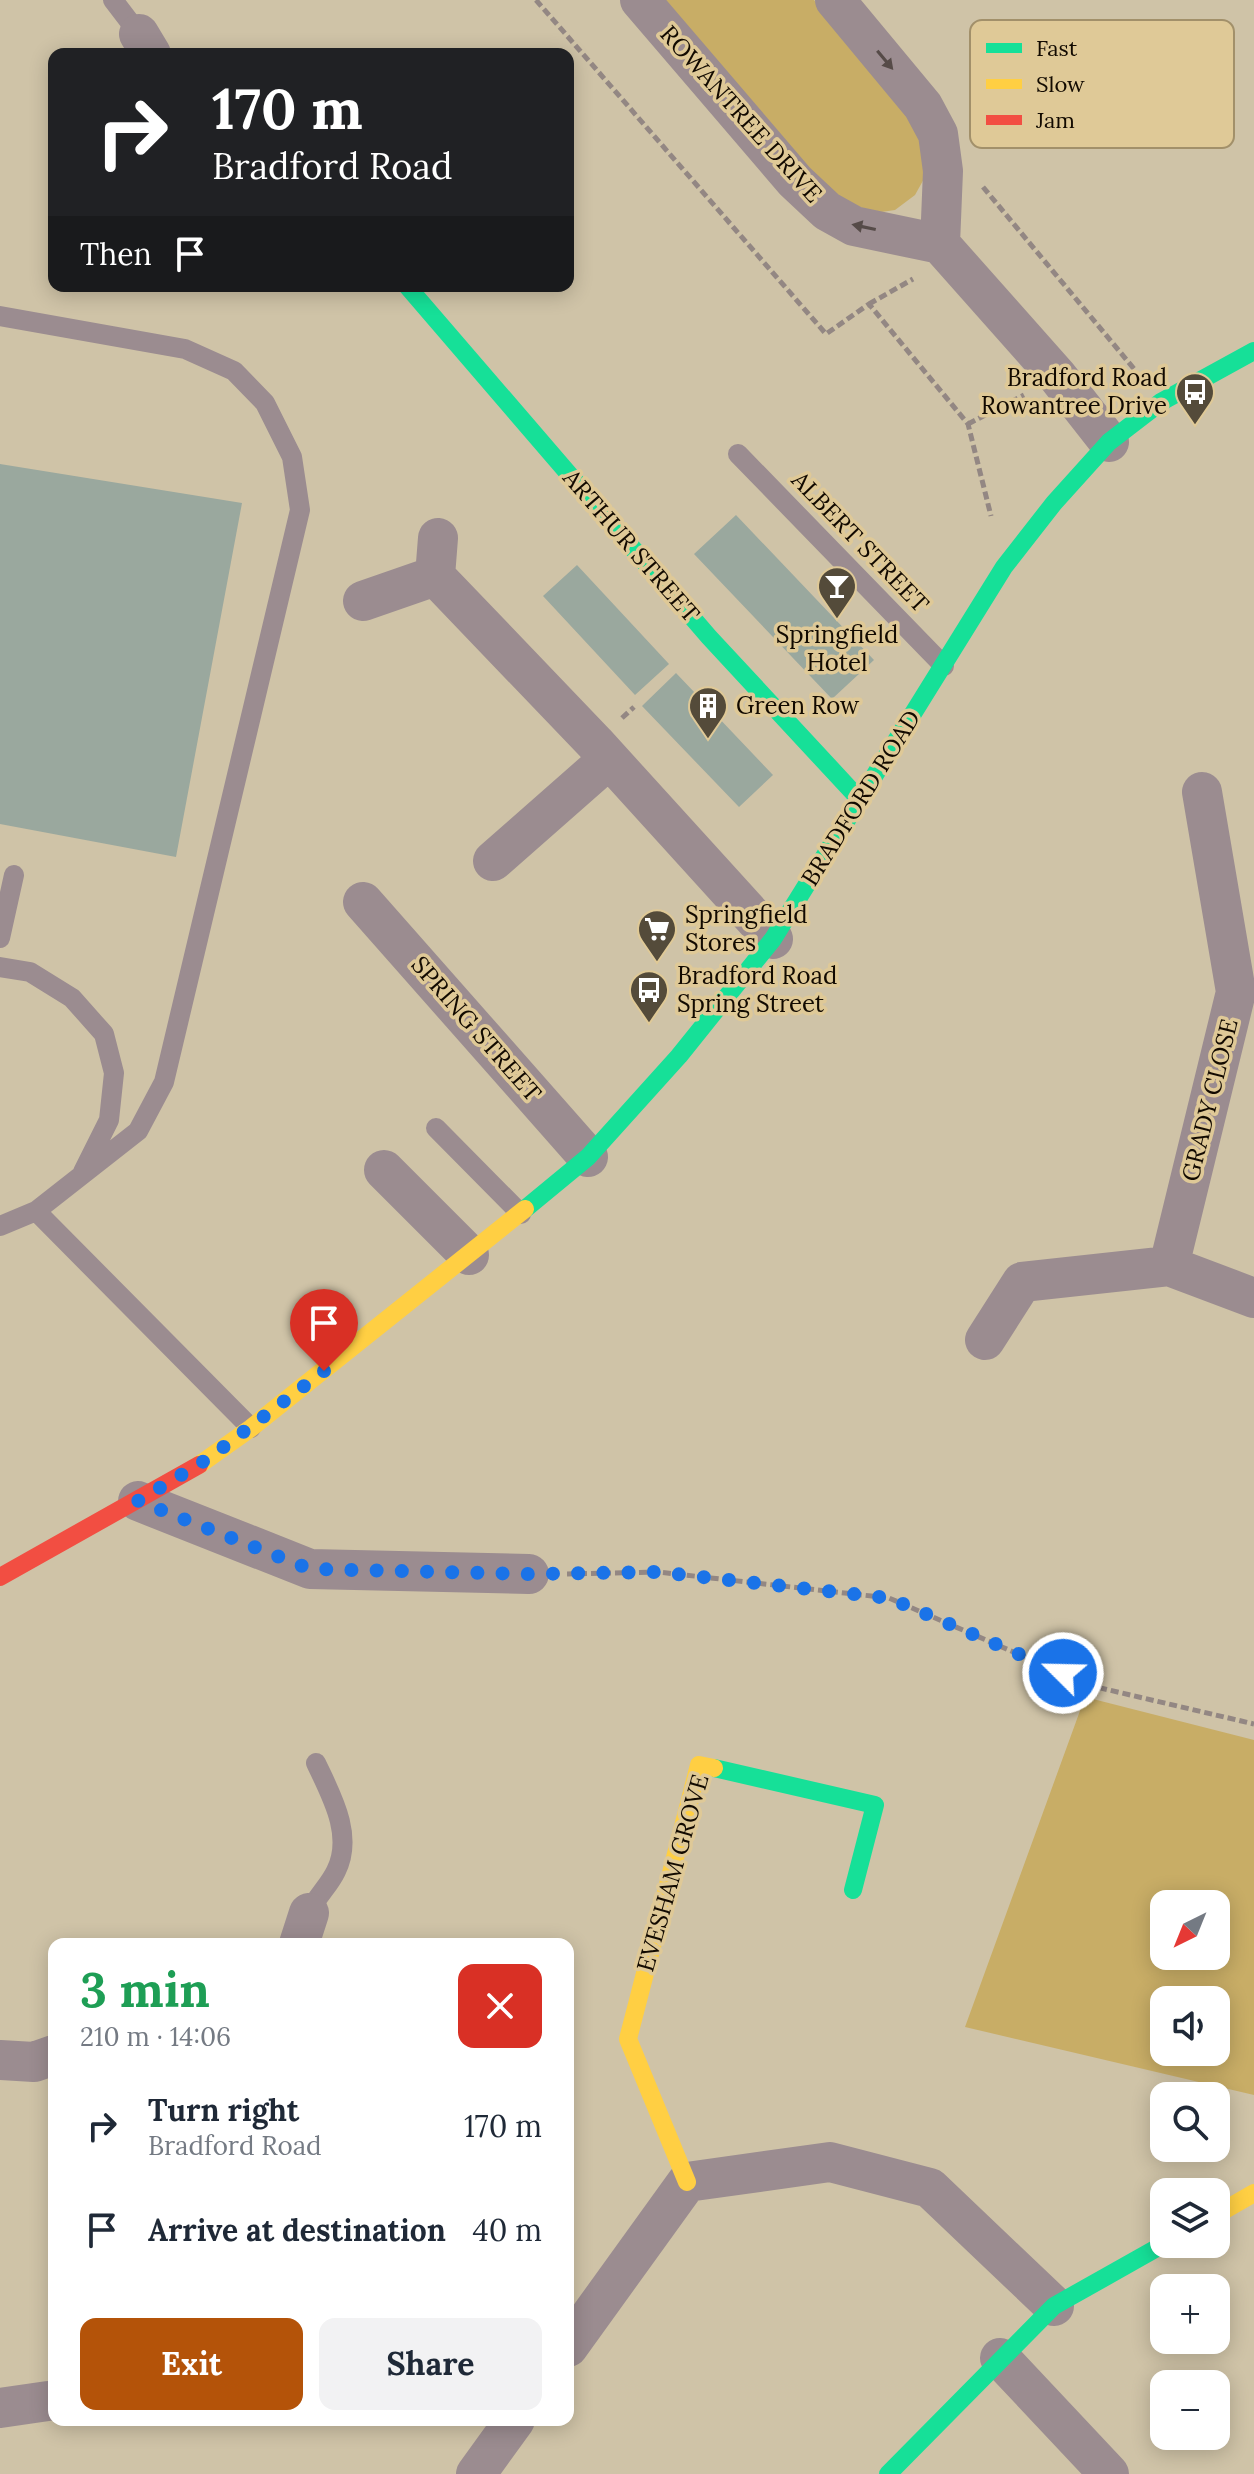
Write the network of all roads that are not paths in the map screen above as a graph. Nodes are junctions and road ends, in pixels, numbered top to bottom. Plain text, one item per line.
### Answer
1 (113, 0) edge
2 (640, 0) edge
3 (835, 0) edge
4 (145, 44) edge
5 (940, 244) junction
6 (415, 292) edge
7 (0, 316) edge
8 (1254, 351) edge
9 (1109, 442) junction
10 (738, 454) dead end
11 (363, 601) dead end
12 (944, 666) junction
13 (609, 759) junction
14 (1202, 792) dead end
15 (861, 801) junction
16 (493, 861) dead end
17 (14, 875) dead end
18 (363, 902) dead end
19 (0, 938) edge
20 (773, 939) junction
21 (0, 967) edge
22 (436, 1128) dead end
23 (588, 1157) junction
24 (384, 1170) dead end
25 (79, 1179) junction
26 (36, 1211) junction
27 (521, 1214) junction
28 (0, 1226) edge
29 (469, 1255) junction
30 (1169, 1266) junction
31 (1254, 1298) edge
32 (985, 1340) dead end
33 (251, 1428) junction
34 (138, 1501) junction
35 (529, 1574) road end
36 (0, 1577) edge
37 (316, 1763) dead end
38 (853, 1890) dead end
39 (304, 1929) edge
40 (48, 2057) edge
41 (0, 2060) edge
42 (687, 2182) junction
43 (1254, 2193) edge
44 (1230, 2207) edge
45 (1150, 2252) edge
46 (1054, 2306) junction
47 (574, 2339) edge
48 (1000, 2358) junction
49 (48, 2401) dead end
50 (0, 2408) edge
51 (511, 2426) edge
52 (476, 2474) edge
53 (888, 2474) edge
54 (1109, 2474) edge

1 - 4 lane
5 -> 2 street, ROWANTREE DRIVE
3 -> 5 street
5 - 9 street
6 - 15 street, ARTHUR STREET
7 - 25 lane
8 - 9 street, BRADFORD ROAD
9 - 12 street, BRADFORD ROAD
10 - 12 lane, ALBERT STREET
11 - 13 street
12 - 15 street, BRADFORD ROAD
13 - 16 street
13 - 20 street
14 - 30 street, GRADY CLOSE
15 - 20 street, BRADFORD ROAD
17 - 19 lane
18 - 23 street, SPRING STREET
20 - 23 street, BRADFORD ROAD
21 - 25 lane
22 - 27 lane
23 - 27 street, BRADFORD ROAD
24 - 29 street
25 - 26 lane
26 - 28 lane
26 - 33 lane
27 - 29 street, BRADFORD ROAD
29 - 33 street, BRADFORD ROAD
30 - 31 street
30 - 32 street
33 - 34 street, BRADFORD ROAD
34 - 35 street
34 - 36 street, BRADFORD ROAD
37 - 39 lane
38 - 42 street, EVESHAM GROVE
40 - 41 street
42 - 46 street
42 - 47 street
43 - 44 street
45 - 46 street
46 - 48 street
48 - 53 street
48 - 54 street
49 - 50 street
51 - 52 street

